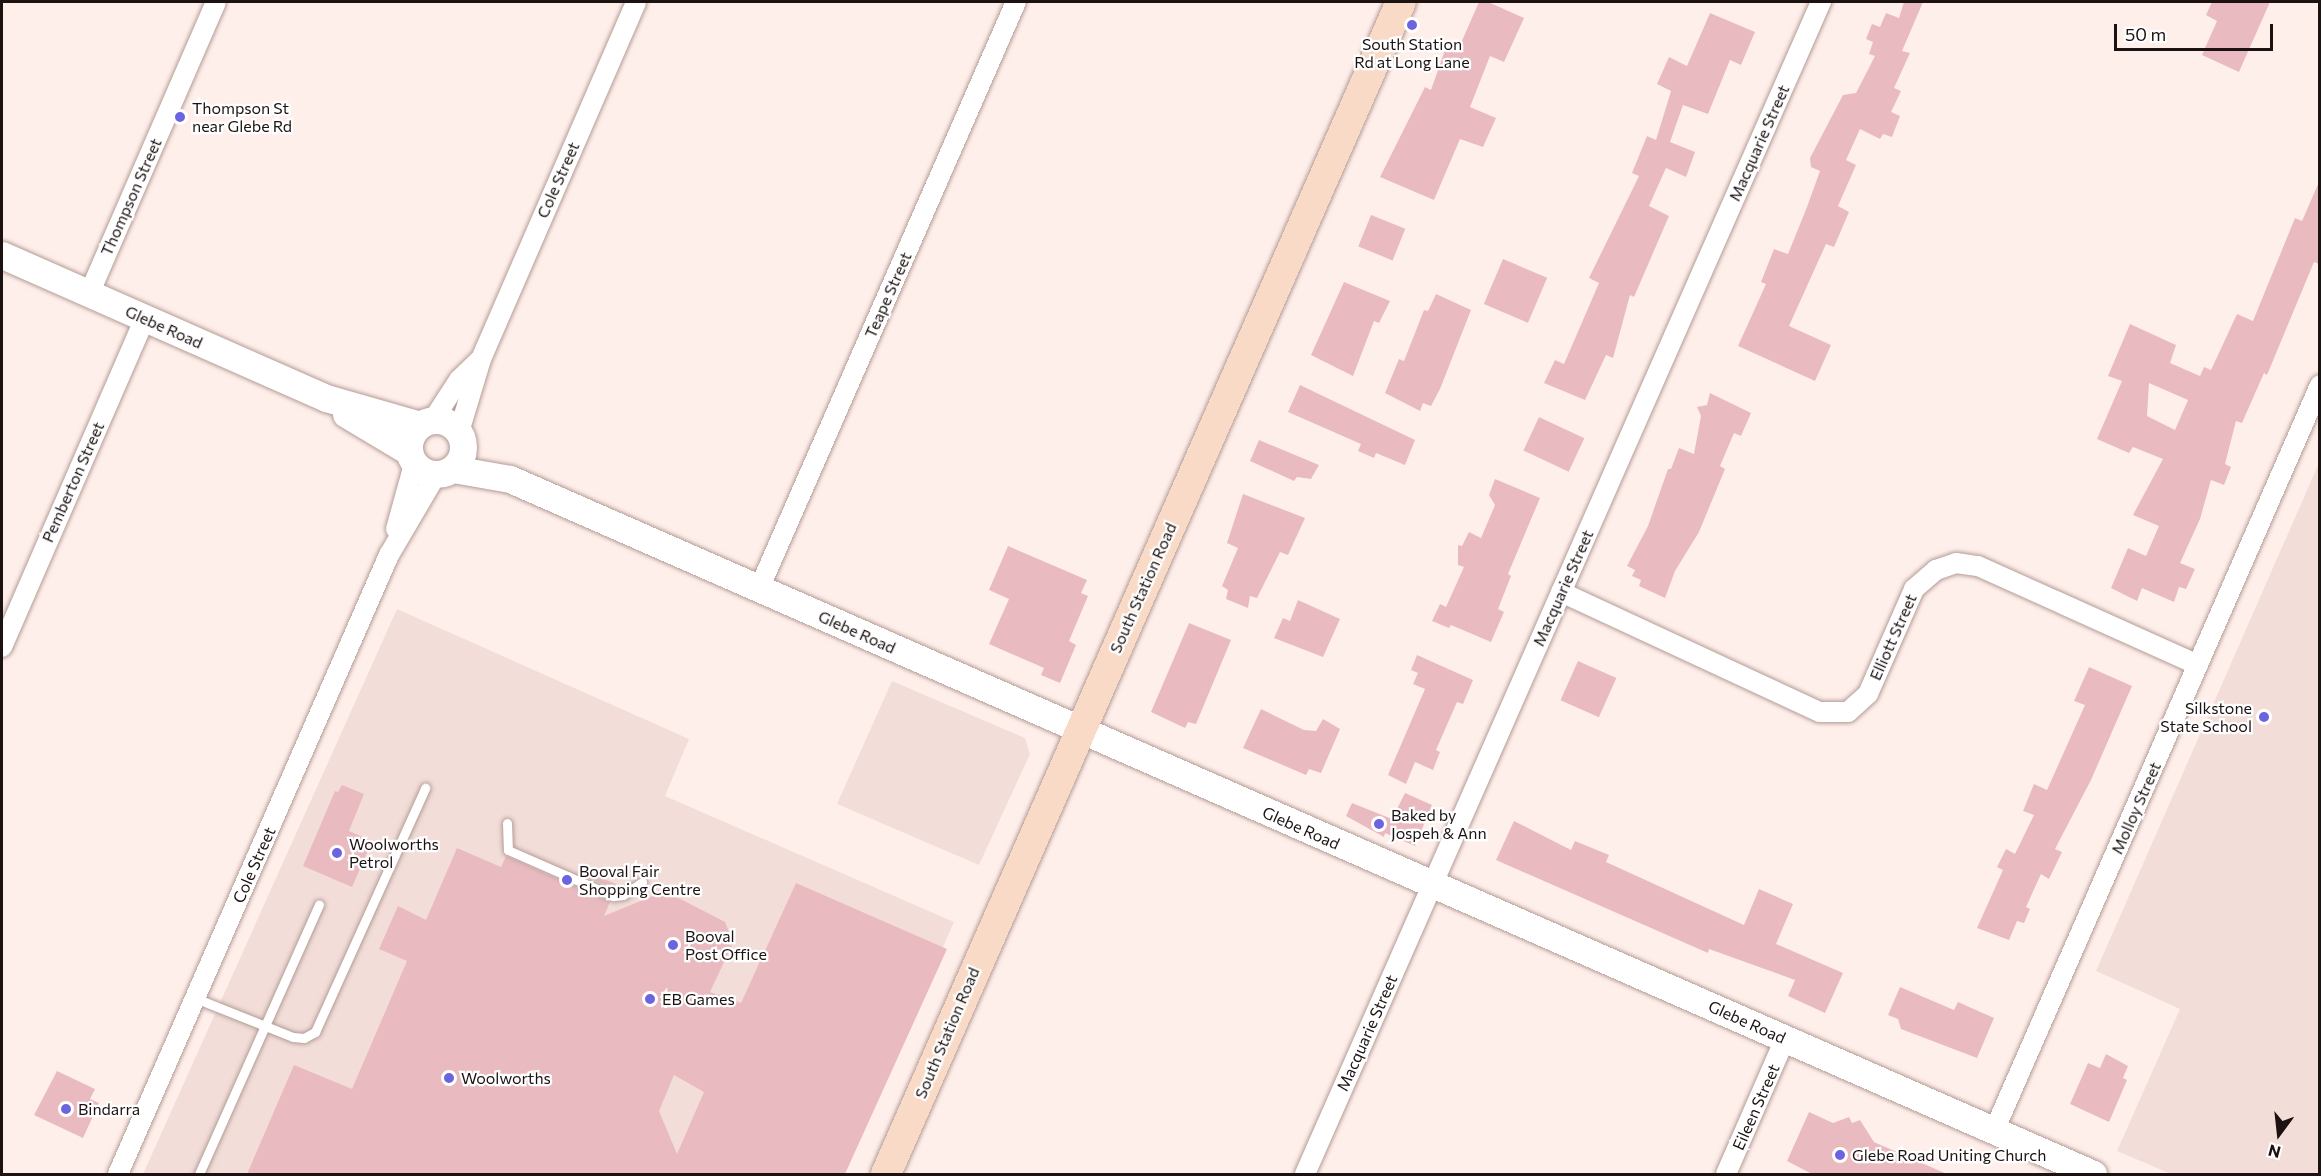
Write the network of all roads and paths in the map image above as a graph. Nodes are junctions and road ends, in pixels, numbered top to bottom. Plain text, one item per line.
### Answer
1 (216, 2) edge
2 (636, 2) edge
3 (1016, 2) edge
4 (1401, 2) edge
5 (1821, 2) edge
6 (2, 255) edge
7 (89, 294) junction
8 (145, 318) junction
9 (481, 359) junction
10 (2319, 385) edge
11 (326, 398) junction
12 (427, 422) junction
13 (461, 438) junction
14 (428, 464) junction
15 (510, 479) junction
16 (759, 589) junction
17 (1561, 592) junction
18 (2, 646) edge
19 (2198, 665) junction
20 (1080, 731) junction
21 (425, 788) dead end
22 (507, 824) dead end
23 (642, 882) dead end
24 (1433, 885) junction
25 (319, 905) dead end
26 (195, 998) junction
27 (266, 1027) junction
28 (1785, 1039) junction
29 (1994, 1131) junction
30 (118, 1174) edge
31 (199, 1174) edge
32 (886, 1174) edge
33 (1305, 1174) edge
34 (1726, 1174) edge
35 (2094, 1174) edge

1 - 7 street, Thompson Street
2 - 9 street, Cole Street
3 - 16 street, Teape Street
4 - 20 main road, South Station Road
5 - 17 street, Macquarie Street
6 - 7 street, Glebe Road
7 - 8 street, Glebe Road
8 - 11 street, Glebe Road
8 - 18 street, Pemberton Street
9 - 12 street, Cole Street
9 - 13 street, Cole Street
10 - 19 street, Molloy Street
11 - 12 street, Glebe Road
11 - 14 street, Glebe Road
12 - 13 street
12 - 14 street
13 - 14 street
13 - 15 street, Glebe Road
14 - 15 street, Glebe Road
14 - 26 street, Cole Street
15 - 16 street, Glebe Road
16 - 20 street, Glebe Road
17 - 19 street, Elliott Street
17 - 24 street, Macquarie Street
19 - 29 street, Molloy Street
20 - 24 street, Glebe Road
20 - 32 main road, South Station Road
21 - 27 lane
22 - 23 lane
24 - 28 street, Glebe Road
24 - 33 street, Macquarie Street
25 - 27 lane
26 - 27 lane
26 - 30 street, Cole Street
27 - 31 lane
28 - 29 street, Glebe Road
28 - 34 street, Eileen Street
29 - 35 street, Glebe Road

